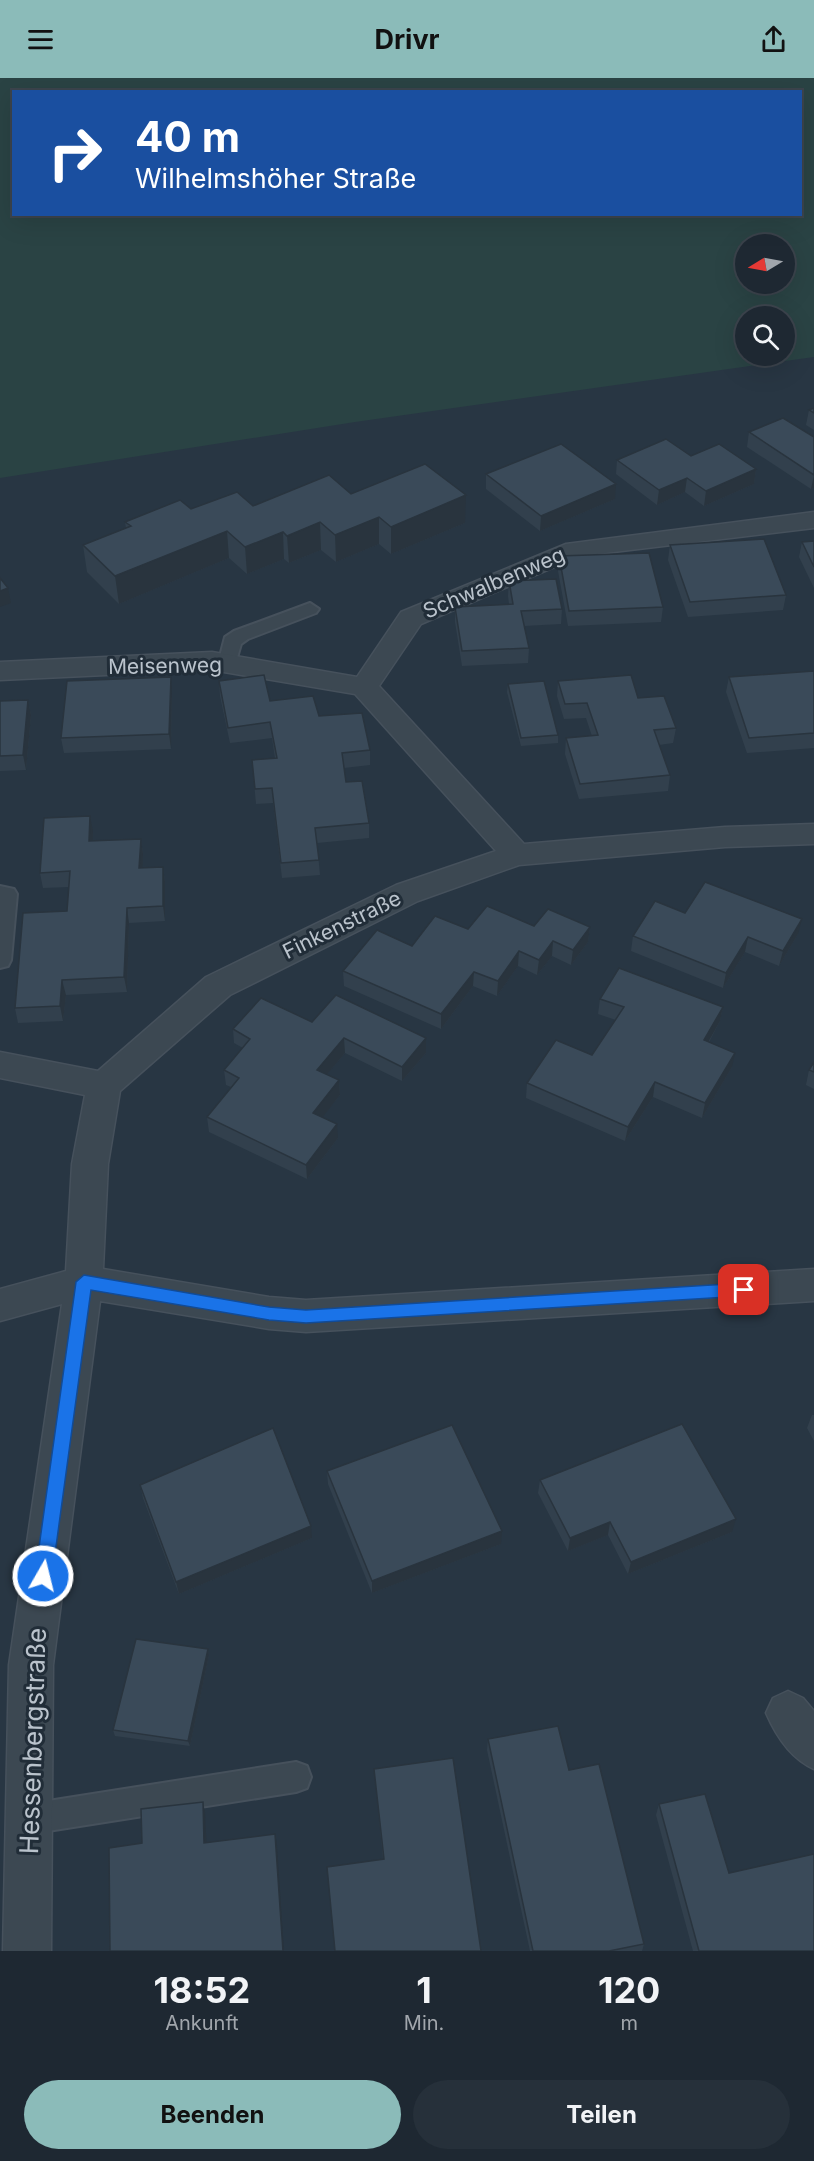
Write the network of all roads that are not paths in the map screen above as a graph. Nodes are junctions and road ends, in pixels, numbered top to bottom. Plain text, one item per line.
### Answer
1 (814, 520) edge
2 (310, 609) dead end
3 (227, 664) junction
4 (0, 671) edge
5 (364, 687) junction
6 (814, 834) edge
7 (517, 855) junction
8 (0, 894) edge
9 (0, 960) edge
10 (0, 1065) edge
11 (104, 1085) junction
12 (84, 1282) junction
13 (814, 1285) edge
14 (0, 1305) edge
15 (788, 1713) dead end
16 (814, 1747) edge
17 (296, 1777) dead end
18 (29, 1819) junction
19 (27, 1951) edge

1 - 5 street, Schwalbenweg
2 - 3 lane
3 - 4 street, Meisenweg
3 - 5 street, Meisenweg
5 - 7 street
6 - 7 street, Finkenstraße
7 - 11 street, Finkenstraße
8 - 9 lane
10 - 11 street
11 - 12 street
12 - 13 street
12 - 14 street
12 - 18 street, Hessenbergstraße
15 - 16 street
17 - 18 lane
18 - 19 street, Hessenbergstraße

